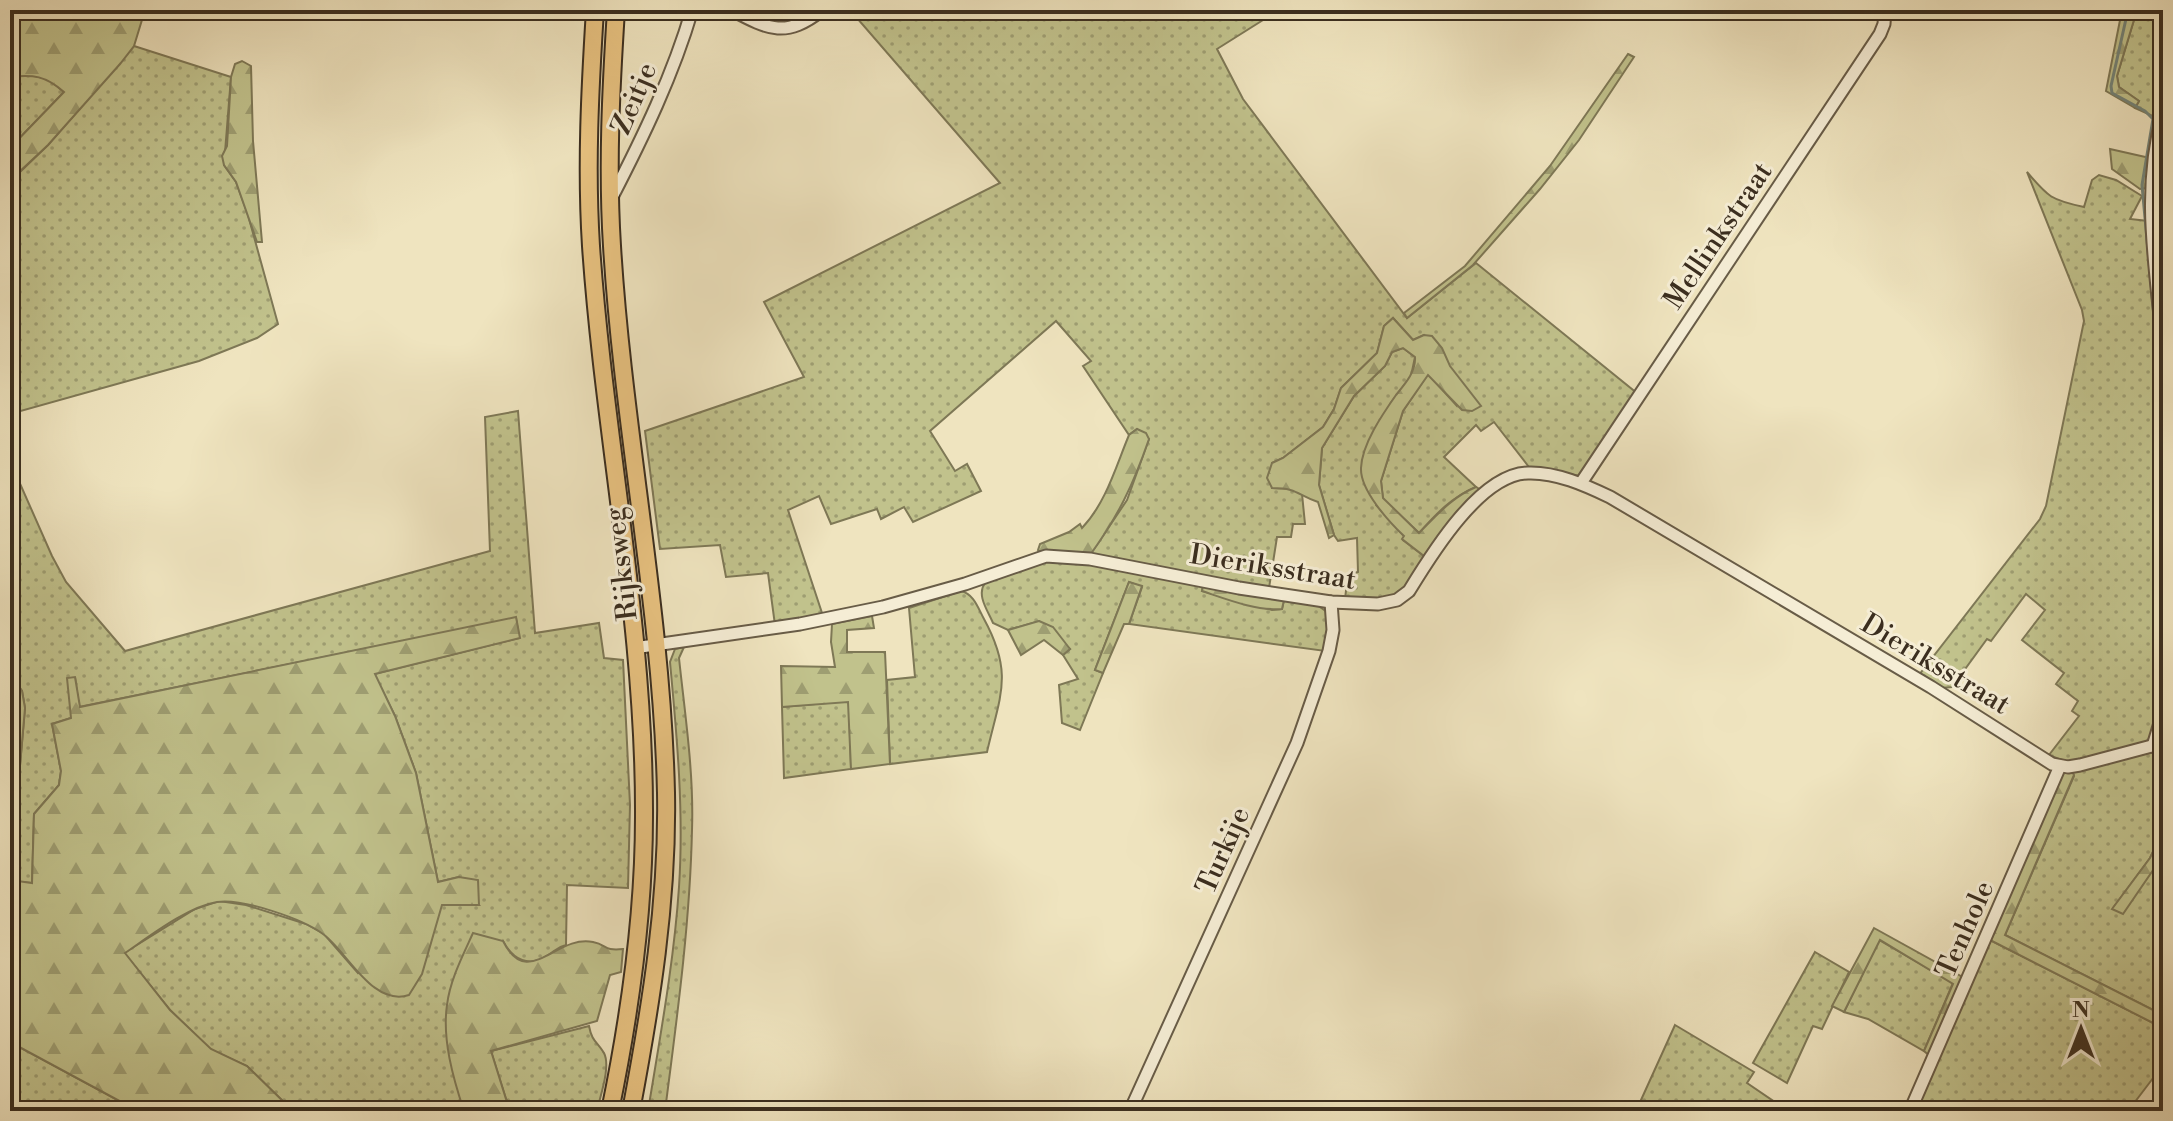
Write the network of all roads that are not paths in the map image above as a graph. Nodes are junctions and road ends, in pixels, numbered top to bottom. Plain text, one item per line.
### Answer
1 (595, 10) edge
2 (616, 10) edge
3 (692, 10) edge
4 (732, 10) edge
5 (822, 10) edge
6 (1885, 10) edge
7 (2163, 113) edge
8 (610, 202) junction
9 (2163, 347) edge
10 (1581, 483) junction
11 (1331, 602) junction
12 (656, 646) junction
13 (634, 648) junction
14 (2163, 713) edge
15 (2158, 744) edge
16 (2060, 766) junction
17 (610, 1111) edge
18 (631, 1111) edge
19 (1130, 1111) edge
20 (1910, 1111) edge

1 - 13 highway, Rijksweg
2 - 8 highway, Rijksweg
3 - 8 street, Zeitje
4 - 5 street
6 - 10 street, Mellinkstraat
7 - 9 street
8 - 12 highway, Rijksweg
10 - 11 street, Dieriksstraat
10 - 16 street, Dieriksstraat
11 - 12 street, Dieriksstraat
11 - 19 street, Turkije
12 - 13 street, Dieriksstraat
12 - 18 highway, Rijksweg
13 - 17 highway, Rijksweg
14 - 15 street
15 - 16 street
16 - 20 street, Tenhole

